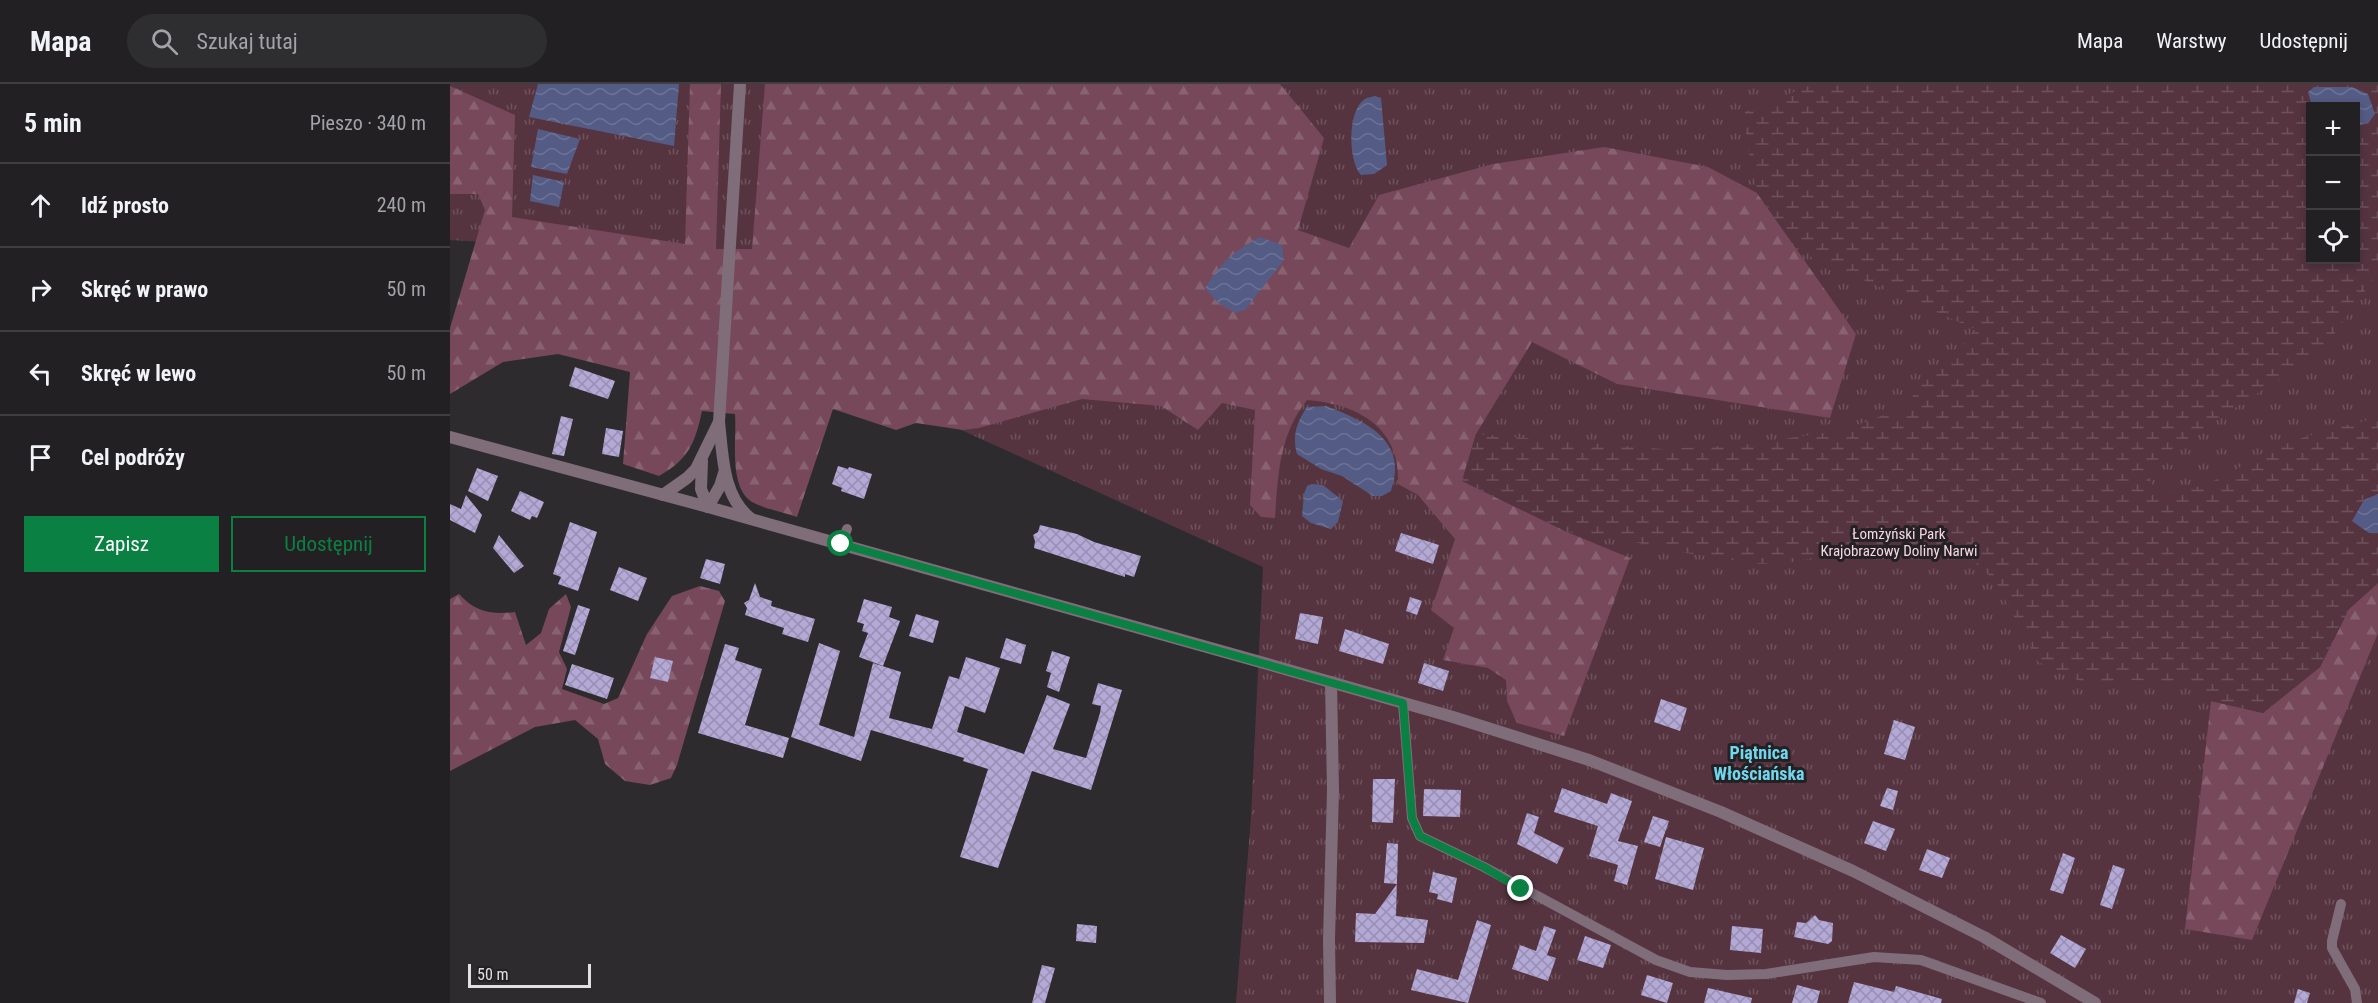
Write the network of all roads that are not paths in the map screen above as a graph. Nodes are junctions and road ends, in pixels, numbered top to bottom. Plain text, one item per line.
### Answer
1 (740, 84) edge
2 (719, 422) junction
3 (450, 437) edge
4 (703, 458) junction
5 (724, 469) junction
6 (663, 495) junction
7 (708, 507) junction
8 (752, 519) junction
9 (848, 529) dead end
10 (841, 544) junction
11 (1330, 682) junction
12 (1403, 703) junction
13 (2341, 904) dead end
14 (2077, 998) edge
15 (1330, 1003) edge
16 (2041, 1003) edge
17 (2096, 1003) edge
18 (2357, 1003) edge

1 - 2 street
2 - 4 street
2 - 5 street
3 - 6 street
4 - 6 street
4 - 7 street
5 - 7 street
5 - 8 street
6 - 7 street
7 - 8 street
8 - 10 street
9 - 10 lane
10 - 11 street
11 - 12 street
11 - 15 street
12 - 14 street
12 - 16 lane
13 - 18 lane
14 - 17 street

